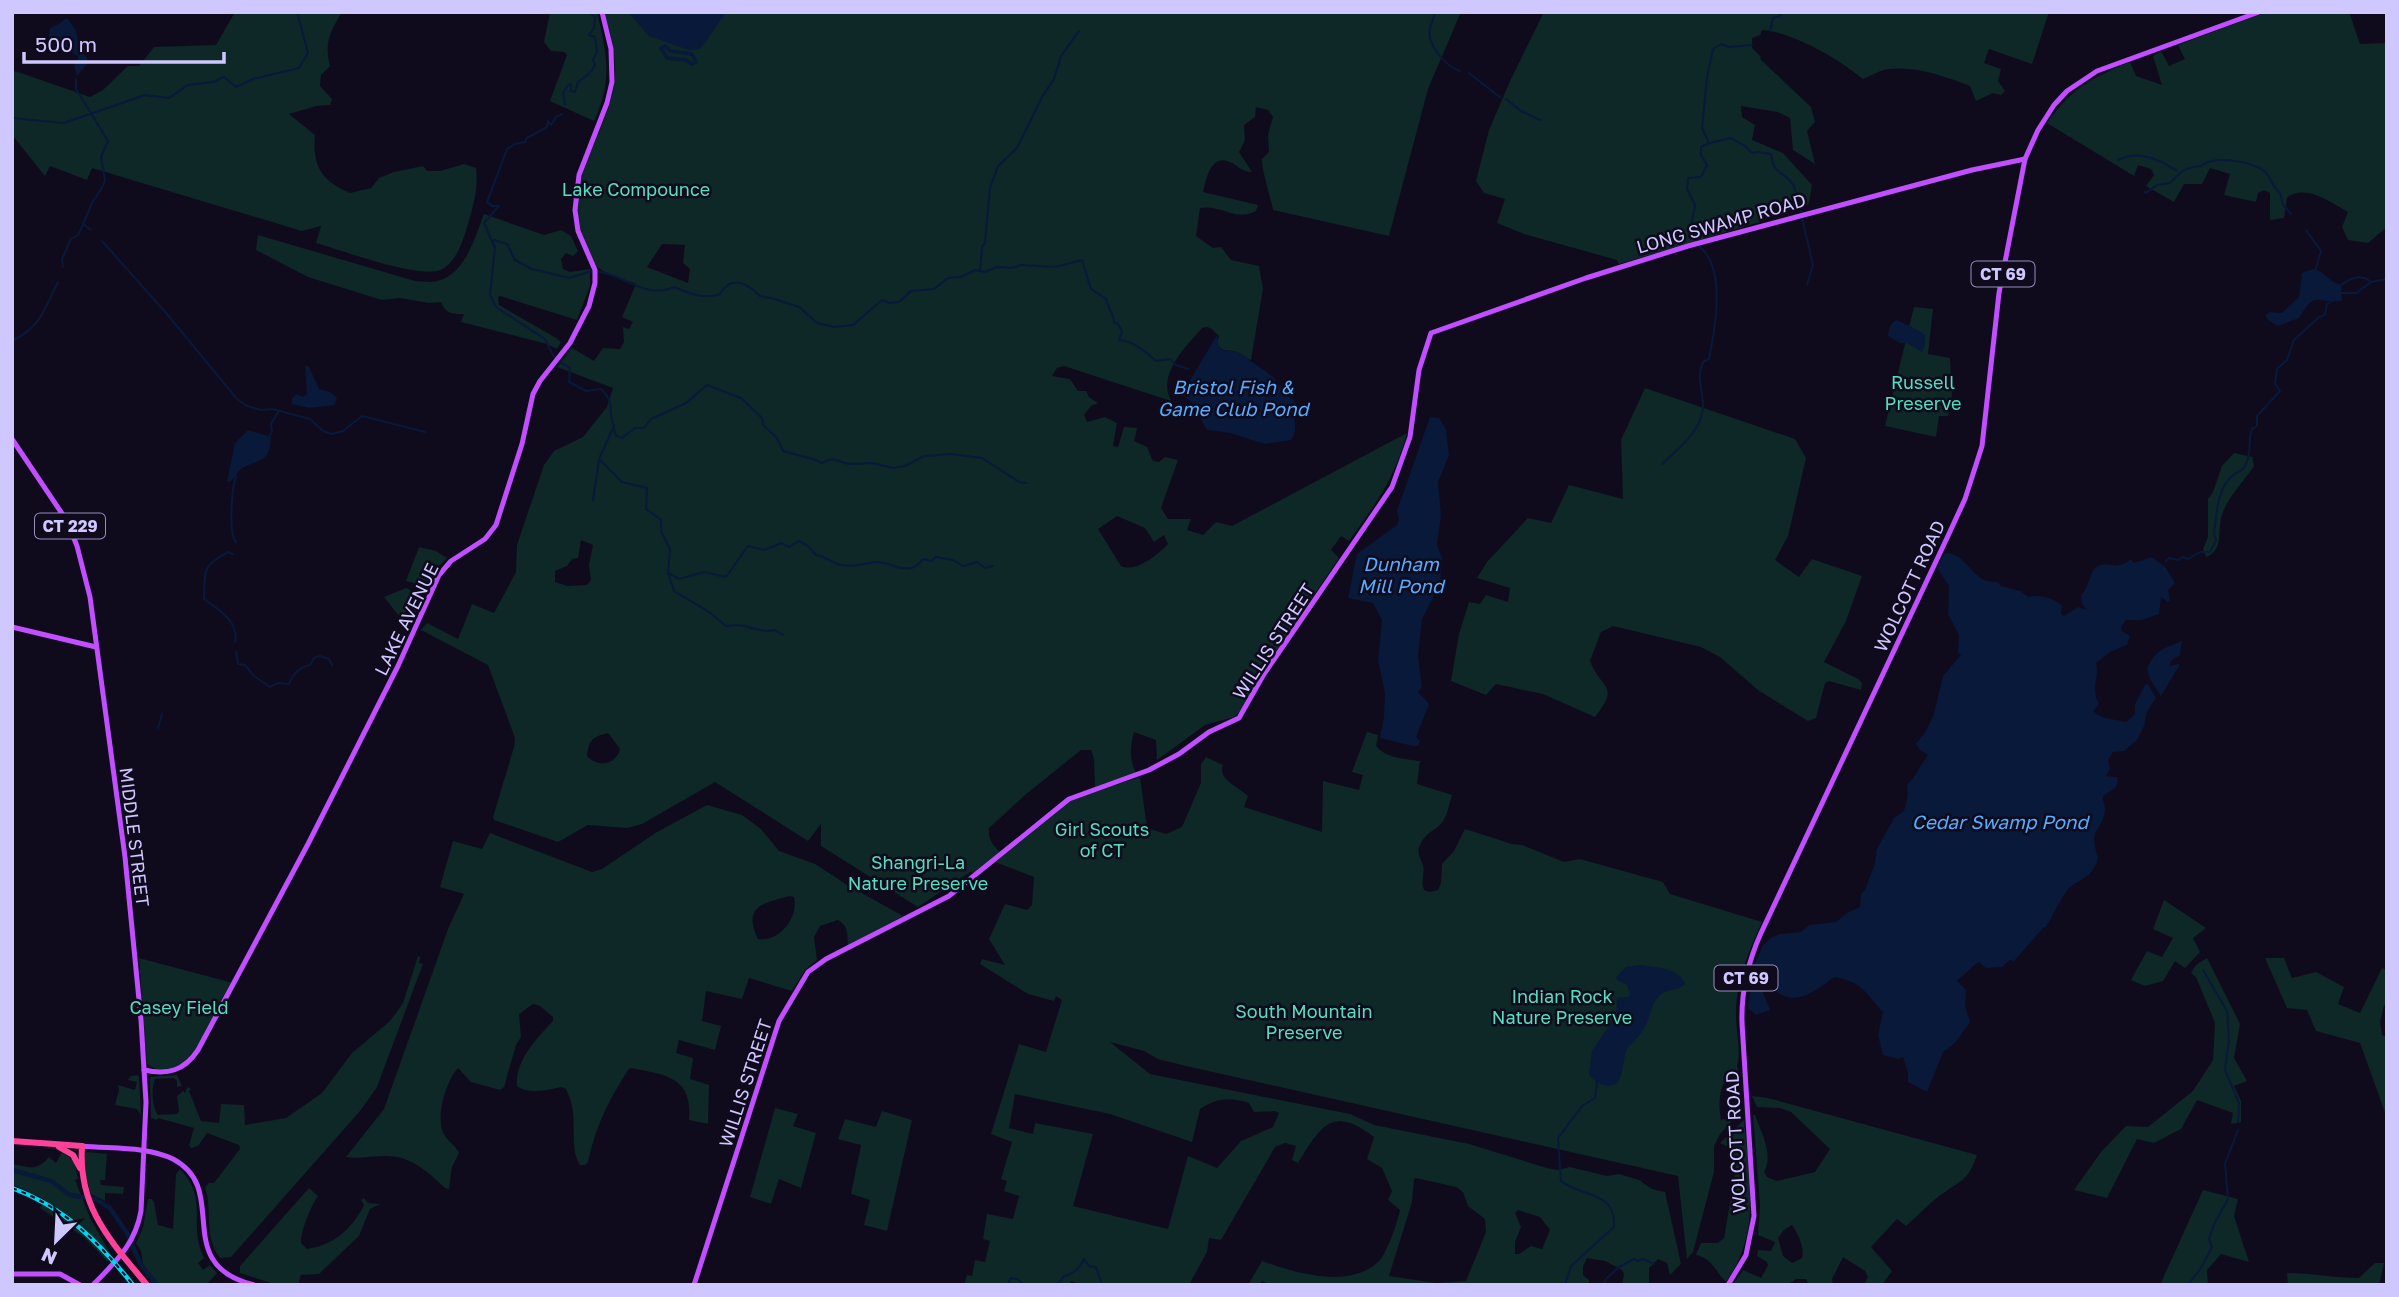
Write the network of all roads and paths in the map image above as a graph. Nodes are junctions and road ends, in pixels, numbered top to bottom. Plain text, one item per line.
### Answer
1 (602, 12) edge
2 (2259, 12) edge
3 (2025, 159) junction
4 (1431, 333) joint
5 (12, 439) edge
6 (12, 627) edge
7 (96, 647) junction
8 (144, 1070) junction
9 (12, 1141) edge
10 (47, 1144) junction
11 (82, 1146) junction
12 (144, 1152) junction
13 (81, 1170) junction
14 (122, 1254) junction
15 (12, 1274) edge
16 (80, 1285) edge
17 (93, 1285) edge
18 (147, 1285) edge
19 (254, 1285) edge
20 (694, 1285) edge
21 (1728, 1285) edge

1 - 8 main road, LAKE AVENUE
2 - 3 main road, WOLCOTT ROAD / CT 69
3 - 4 main road, LONG SWAMP ROAD
3 - 21 main road, WOLCOTT ROAD / CT 69
4 - 20 main road, WILLIS STREET
5 - 7 main road, MIDDLE STREET / CT 229
6 - 7 main road
7 - 8 main road, MIDDLE STREET / CT 229
8 - 12 main road, MIDDLE STREET / CT 229
9 - 10 highway
10 - 11 highway
10 - 13 highway
11 - 12 main road
11 - 13 highway
12 - 14 main road, MIDDLE STREET / CT 229
12 - 19 main road
13 - 14 highway
14 - 17 main road, CT 229
14 - 18 highway
15 - 16 main road

